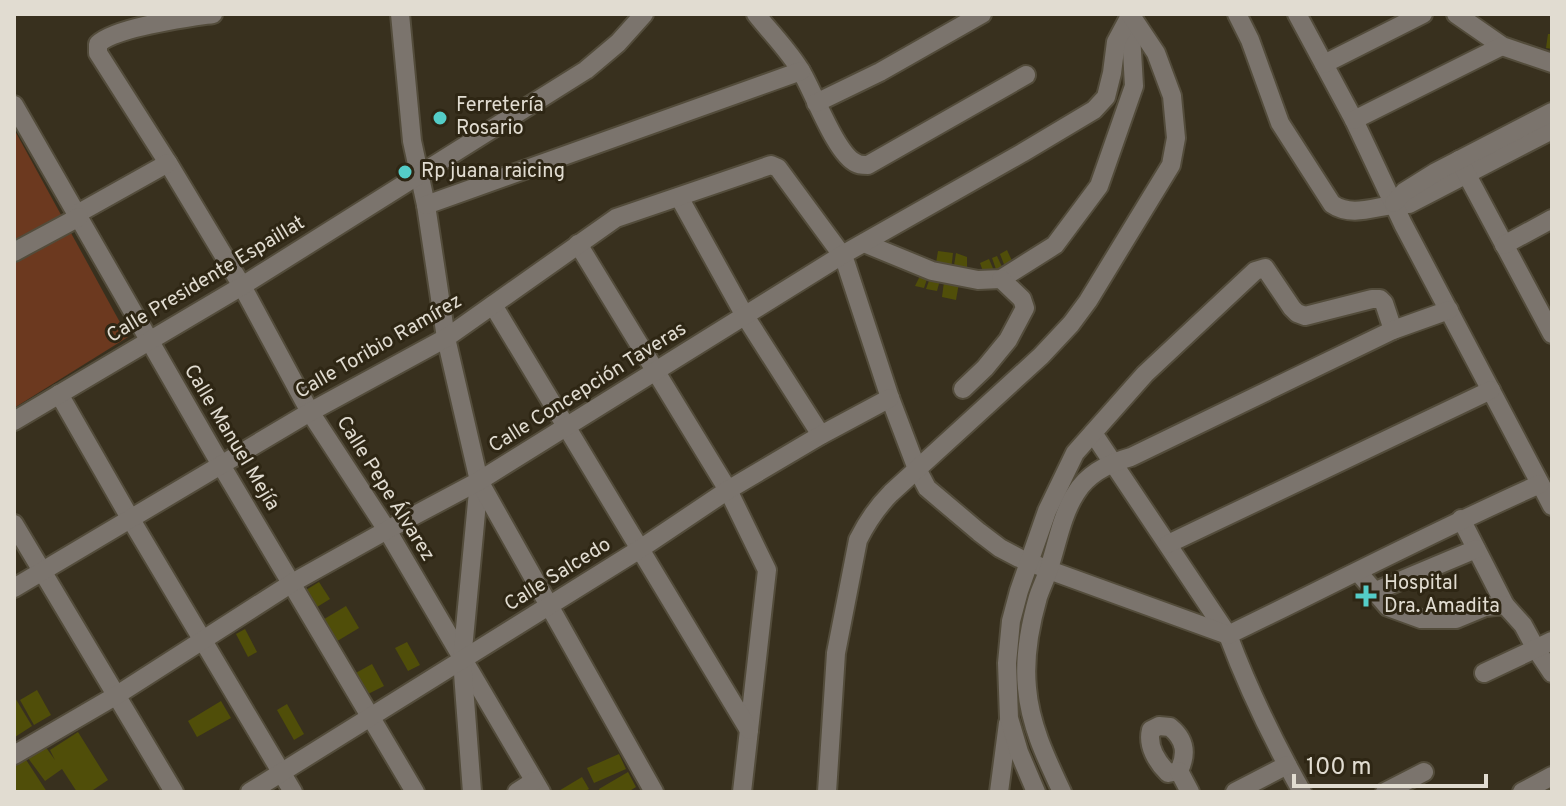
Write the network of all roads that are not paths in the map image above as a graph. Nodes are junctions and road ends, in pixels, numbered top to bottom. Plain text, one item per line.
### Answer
1 (213, 14) edge
2 (400, 14) edge
3 (644, 14) edge
4 (756, 14) edge
5 (982, 14) edge
6 (1130, 14) edge
7 (1237, 14) edge
8 (1297, 14) edge
9 (1423, 14) edge
10 (1456, 14) edge
11 (1502, 46) junction
12 (1552, 63) edge
13 (1324, 64) junction
14 (801, 71) junction
15 (1026, 75) dead end
16 (816, 103) junction
17 (14, 105) edge
18 (1552, 112) edge
19 (1354, 120) junction
20 (1552, 130) edge
21 (168, 163) junction
22 (1463, 167) junction
23 (418, 174) junction
24 (679, 197) junction
25 (1394, 203) junction
26 (426, 205) junction
27 (78, 216) junction
28 (1552, 219) edge
29 (864, 243) junction
30 (578, 244) junction
31 (1504, 245) junction
32 (14, 252) edge
33 (842, 255) junction
34 (1001, 279) junction
35 (242, 286) junction
36 (1552, 289) edge
37 (1534, 297) junction
38 (493, 305) junction
39 (1449, 310) junction
40 (745, 316) junction
41 (1393, 330) junction
42 (1552, 334) edge
43 (446, 338) junction
44 (149, 341) junction
45 (656, 372) junction
46 (963, 389) dead end
47 (1491, 390) junction
48 (59, 394) junction
49 (890, 398) junction
50 (310, 412) junction
51 (14, 421) edge
52 (567, 428) junction
53 (1093, 433) junction
54 (821, 435) junction
55 (1113, 462) junction
56 (221, 465) junction
57 (917, 469) junction
58 (479, 481) junction
59 (1540, 484) junction
60 (728, 490) junction
61 (1551, 504) edge
62 (130, 518) junction
63 (1461, 519) junction
64 (14, 524) edge
65 (387, 530) junction
66 (1168, 544) junction
67 (640, 549) junction
68 (1476, 549) junction
69 (1030, 562) junction
70 (1049, 570) junction
71 (41, 571) junction
72 (1358, 572) junction
73 (292, 583) junction
74 (14, 588) edge
75 (1376, 591) junction
76 (550, 605) junction
77 (1505, 605) junction
78 (1228, 635) junction
79 (204, 641) junction
80 (1544, 645) edge
81 (462, 660) junction
82 (1484, 673) dead end
83 (1552, 673) edge
84 (117, 695) junction
85 (371, 717) junction
86 (1009, 718) junction
87 (749, 730) junction
88 (14, 755) edge
89 (1287, 765) junction
90 (1179, 771) dead end
91 (282, 772) junction
92 (1424, 772) dead end
93 (1552, 776) edge
94 (538, 786) edge
95 (174, 792) edge
96 (250, 792) edge
97 (293, 792) edge
98 (415, 792) edge
99 (472, 792) edge
100 (517, 792) edge
101 (654, 792) edge
102 (742, 792) edge
103 (827, 792) edge
104 (999, 792) edge
105 (1036, 792) edge
106 (1062, 792) edge
107 (1190, 792) edge
108 (1235, 792) edge
109 (1302, 792) edge
110 (1385, 792) edge
111 (1522, 792) edge

1 - 21 street, Calle Pepe Álvarez
2 - 23 street
3 - 23 street, Calle Presidente Espaillat
4 - 14 street
5 - 16 street
6 - 29 street, Calle Concepción Taveras
6 - 34 street
6 - 57 street
7 - 25 street
8 - 13 street
9 - 13 street
10 - 11 street
11 - 12 street
11 - 19 street
13 - 19 street
14 - 16 street
14 - 26 street
15 - 16 street
17 - 27 street, Calle Manuel Mejía
18 - 22 street
19 - 25 street
20 - 22 street
21 - 27 street
21 - 35 street, Calle Pepe Álvarez
22 - 25 street
22 - 31 street
23 - 26 street
23 - 35 street, Calle Presidente Espaillat
24 - 30 street, Calle Toribio Ramírez
24 - 33 street, Calle Toribio Ramírez
24 - 40 street
25 - 39 street
26 - 43 street
27 - 32 street
27 - 44 street, Calle Manuel Mejía
28 - 31 street
29 - 33 street, Calle Concepción Taveras
29 - 34 street
30 - 38 street, Calle Toribio Ramírez
30 - 45 street
31 - 37 street
33 - 40 street, Calle Concepción Taveras
33 - 49 street
34 - 46 street
35 - 44 street, Calle Presidente Espaillat
35 - 50 street, Calle Pepe Álvarez
36 - 37 street
37 - 42 street
38 - 43 street, Calle Toribio Ramírez
38 - 52 street
39 - 41 street
39 - 47 street
40 - 45 street, Calle Concepción Taveras
40 - 54 street
41 - 53 street
41 - 55 street
43 - 50 street, Calle Toribio Ramírez
43 - 58 street
44 - 48 street, Calle Presidente Espaillat
44 - 56 street, Calle Manuel Mejía
45 - 52 street, Calle Concepción Taveras
45 - 60 street
47 - 59 street
47 - 66 street
48 - 51 street, Calle Presidente Espaillat
48 - 62 street
49 - 54 street, Calle Salcedo
49 - 57 street
50 - 56 street, Calle Toribio Ramírez
50 - 65 street, Calle Pepe Álvarez
52 - 58 street, Calle Concepción Taveras
52 - 67 street
53 - 55 street
53 - 69 street
54 - 60 street, Calle Salcedo
55 - 66 street
55 - 70 street
56 - 62 street, Calle Toribio Ramírez
56 - 73 street, Calle Manuel Mejía
57 - 69 street
57 - 103 street
58 - 65 street, Calle Concepción Taveras
58 - 76 street
58 - 81 street
59 - 61 street
59 - 63 street
60 - 67 street, Calle Salcedo
60 - 87 street
62 - 71 street, Calle Toribio Ramírez
62 - 79 street
63 - 68 street
63 - 72 street
64 - 71 street
65 - 73 street, Calle Concepción Taveras
65 - 81 street, Calle Pepe Álvarez
66 - 78 street
67 - 76 street, Calle Salcedo
67 - 87 street
68 - 75 street
68 - 77 street
69 - 70 street
69 - 86 street
70 - 78 street
70 - 106 street
71 - 74 street, Calle Toribio Ramírez
71 - 84 street
72 - 75 street
72 - 78 street
73 - 79 street, Calle Concepción Taveras
73 - 85 street, Calle Manuel Mejía
75 - 77 street
76 - 81 street, Calle Salcedo
76 - 101 street
77 - 80 street
78 - 89 street
79 - 84 street, Calle Concepción Taveras
79 - 91 street
80 - 82 street
80 - 83 street
81 - 85 street, Calle Salcedo
81 - 94 street, Calle Pepe Álvarez
81 - 99 street
84 - 88 street, Calle Concepción Taveras
84 - 95 street
85 - 91 street, Calle Salcedo
85 - 98 street, Calle Manuel Mejía
86 - 104 street
86 - 105 street
87 - 102 street
89 - 108 street
89 - 109 street
90 - 107 street
91 - 96 street, Calle Salcedo
91 - 97 street
92 - 110 street
93 - 111 street
94 - 100 street

